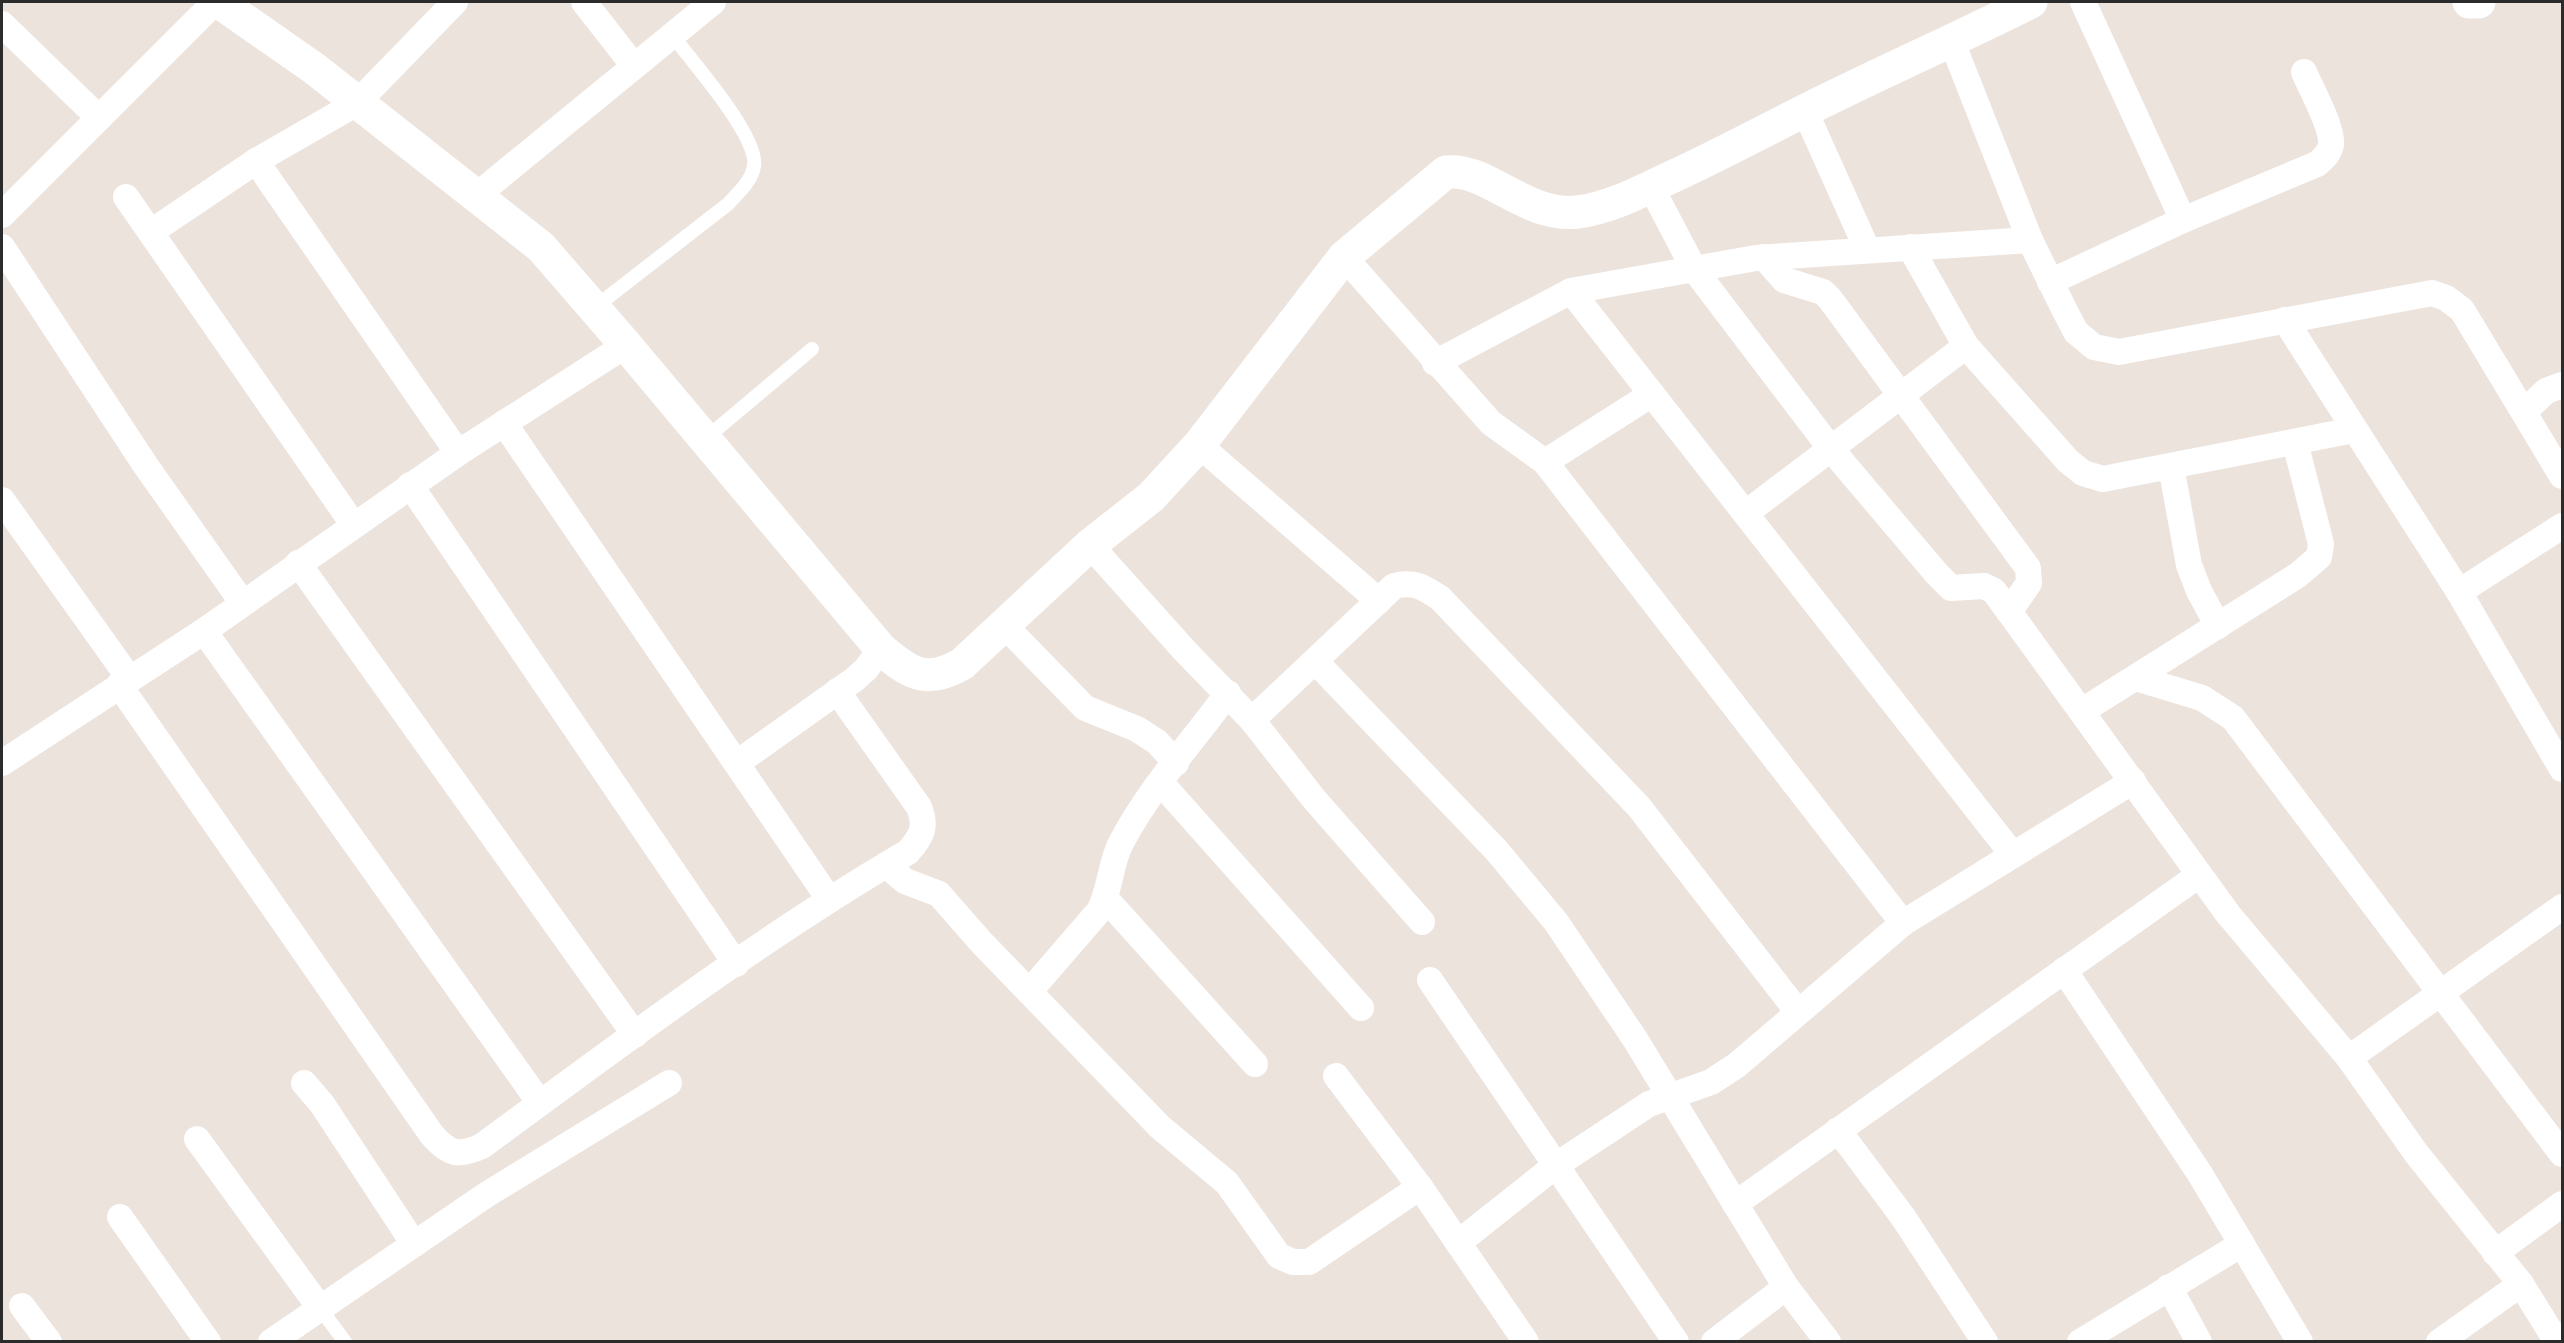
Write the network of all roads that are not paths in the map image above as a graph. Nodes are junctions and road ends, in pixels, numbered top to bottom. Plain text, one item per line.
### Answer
1 (455, 2) edge
2 (584, 2) edge
3 (713, 2) edge
4 (2031, 2) edge
5 (2083, 2) edge
6 (2469, 2) edge
7 (2479, 2) edge
8 (225, 3) edge
9 (2, 24) edge
10 (672, 35) junction
11 (1952, 42) junction
12 (634, 66) junction
13 (2304, 72) dead end
14 (357, 102) junction
15 (1805, 111) junction
16 (99, 118) junction
17 (256, 161) junction
18 (1651, 187) junction
19 (476, 196) junction
20 (126, 197) dead end
21 (2, 214) edge
22 (2183, 220) junction
23 (151, 232) junction
24 (2030, 240) junction
25 (2, 247) edge
26 (1910, 247) junction
27 (1867, 249) junction
28 (1344, 257) junction
29 (1764, 257) junction
30 (1694, 269) junction
31 (2050, 282) junction
32 (1571, 291) junction
33 (594, 308) junction
34 (2285, 320) junction
35 (626, 345) junction
36 (1966, 346) junction
37 (812, 349) dead end
38 (1435, 363) junction
39 (2562, 385) edge
40 (1652, 394) junction
41 (1901, 395) junction
42 (2524, 412) junction
43 (504, 423) junction
44 (2354, 430) junction
45 (705, 439) junction
46 (2295, 441) junction
47 (1199, 445) junction
48 (1831, 449) junction
49 (458, 453) junction
50 (1545, 462) junction
51 (2171, 466) junction
52 (2562, 476) edge
53 (410, 485) junction
54 (2, 500) edge
55 (1746, 513) junction
56 (353, 524) junction
57 (2562, 526) edge
58 (1090, 545) junction
59 (298, 563) junction
60 (2458, 592) junction
61 (1379, 601) junction
62 (242, 602) junction
63 (2009, 612) junction
64 (1004, 625) junction
65 (2218, 626) junction
66 (204, 630) junction
67 (881, 649) junction
68 (1316, 662) junction
69 (2136, 678) junction
70 (124, 682) junction
71 (837, 691) junction
72 (1228, 693) junction
73 (2082, 711) junction
74 (1252, 720) junction
75 (2, 761) edge
76 (736, 763) junction
77 (2562, 769) edge
78 (1168, 773) junction
79 (2133, 781) junction
80 (2013, 855) junction
81 (886, 865) junction
82 (2199, 875) junction
83 (829, 899) junction
84 (1106, 899) junction
85 (2562, 907) edge
86 (1422, 922) dead end
87 (1903, 923) junction
88 (736, 964) junction
89 (2064, 970) junction
90 (1430, 980) dead end
91 (1029, 992) junction
92 (2441, 993) junction
93 (1360, 1008) dead end
94 (1798, 1012) junction
95 (634, 1035) junction
96 (2349, 1058) junction
97 (1255, 1064) dead end
98 (1336, 1076) dead end
99 (304, 1083) dead end
100 (669, 1083) dead end
101 (1668, 1096) junction
102 (540, 1103) junction
103 (1838, 1130) junction
104 (197, 1139) dead end
105 (2562, 1154) edge
106 (1555, 1166) junction
107 (1420, 1187) junction
108 (1735, 1204) junction
109 (2562, 1204) edge
110 (120, 1217) dead end
111 (1458, 1243) junction
112 (414, 1244) junction
113 (2242, 1244) junction
114 (2495, 1253) junction
115 (2521, 1284) junction
116 (1786, 1287) junction
117 (2169, 1287) junction
118 (22, 1306) dead end
119 (320, 1308) junction
120 (49, 1341) edge
121 (208, 1341) edge
122 (271, 1341) edge
123 (345, 1341) edge
124 (1526, 1341) edge
125 (1676, 1341) edge
126 (1714, 1341) edge
127 (1828, 1341) edge
128 (1985, 1341) edge
129 (2080, 1341) edge
130 (2199, 1341) edge
131 (2300, 1341) edge
132 (2439, 1341) edge
133 (2557, 1341) edge

1 - 14 street
2 - 12 street
3 - 10 street
4 - 11 street
5 - 22 street
6 - 7 street
8 - 14 street
8 - 16 street
9 - 16 street
10 - 12 street
10 - 33 lane
11 - 15 street
11 - 24 street
12 - 19 street
13 - 22 street
14 - 17 street
14 - 19 street
15 - 18 street
15 - 27 street
16 - 21 street
17 - 23 street
17 - 49 street
18 - 28 street
18 - 30 street
19 - 33 street
20 - 23 street
22 - 31 street
23 - 56 street
24 - 26 street
24 - 31 street
25 - 62 street
26 - 27 street
26 - 36 street
27 - 29 street
28 - 38 street
28 - 47 street
29 - 30 street
29 - 41 street
30 - 32 street
30 - 48 street
31 - 34 street
32 - 38 street
32 - 40 street
33 - 35 street
34 - 42 street
34 - 44 street
35 - 43 street
35 - 45 street
36 - 41 street
36 - 51 street
37 - 45 lane
38 - 50 street
39 - 42 street
40 - 50 street
40 - 55 street
41 - 48 street
41 - 63 street
42 - 52 street
43 - 49 street
43 - 76 street
44 - 46 street
44 - 60 street
45 - 67 street
46 - 51 street
46 - 65 street
47 - 58 street
47 - 61 street
48 - 55 street
48 - 63 street
49 - 53 street
50 - 87 street
51 - 65 street
53 - 56 street
53 - 88 street
54 - 70 street
55 - 80 street
56 - 59 street
57 - 60 street
58 - 64 street
58 - 72 street
59 - 62 street
59 - 95 street
60 - 77 street
61 - 68 street
61 - 94 street
62 - 66 street
63 - 73 street
64 - 67 street
64 - 78 street
65 - 69 street
66 - 70 street
66 - 102 street
67 - 71 street
68 - 74 street
68 - 101 street
69 - 73 street
69 - 92 street
70 - 75 street
70 - 102 street
71 - 76 street
71 - 81 street
72 - 74 street
72 - 78 street
73 - 79 street
74 - 86 street
76 - 83 street
78 - 84 street
78 - 93 street
79 - 80 street
79 - 82 street
80 - 87 street
81 - 83 street
81 - 91 street
82 - 89 street
82 - 96 street
83 - 88 street
84 - 91 street
84 - 97 street
85 - 92 street
87 - 94 street
88 - 95 street
89 - 103 street
89 - 113 street
90 - 106 street
91 - 107 street
92 - 96 street
92 - 105 street
94 - 101 street
95 - 102 street
96 - 114 street
98 - 107 street
99 - 112 street
100 - 112 street
101 - 106 street
101 - 108 street
103 - 108 street
103 - 128 street
104 - 119 street
106 - 111 street
106 - 125 street
107 - 111 street
108 - 116 street
109 - 114 street
110 - 121 street
111 - 124 street
112 - 119 street
113 - 117 street
113 - 131 street
114 - 115 street
115 - 132 street
115 - 133 street
116 - 126 street
116 - 127 street
117 - 129 street
117 - 130 street
118 - 120 street
119 - 122 street
119 - 123 lane

